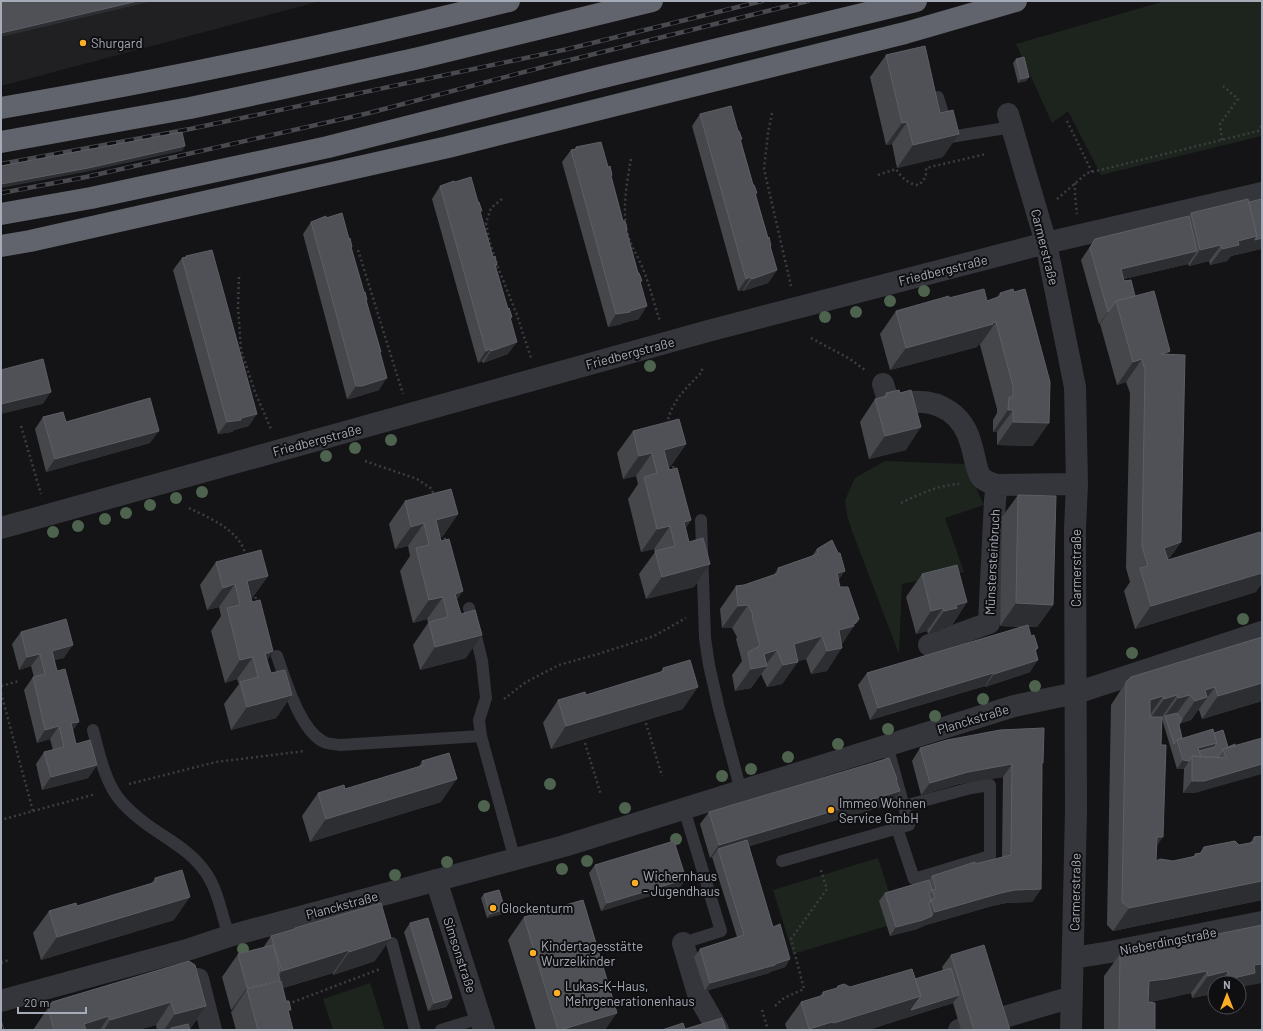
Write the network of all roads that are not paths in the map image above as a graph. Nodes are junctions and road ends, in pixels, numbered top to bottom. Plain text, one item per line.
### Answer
1 (509, 1) edge
2 (652, 1) edge
3 (916, 1) edge
4 (1016, 1) edge
5 (938, 97) edge
6 (1, 108) edge
7 (1010, 120) joint
8 (1, 142) edge
9 (1262, 193) edge
10 (1, 214) edge
11 (1046, 243) junction
12 (1, 246) edge
13 (883, 384) dead end
14 (989, 480) junction
15 (1077, 484) junction
16 (701, 520) dead end
17 (1, 528) edge
18 (469, 608) dead end
19 (1262, 632) edge
20 (929, 645) dead end
21 (277, 656) dead end
22 (1076, 693) junction
23 (93, 730) dead end
24 (481, 736) junction
25 (887, 745) junction
26 (741, 791) junction
27 (904, 806) junction
28 (684, 809) junction
29 (897, 828) junction
30 (515, 860) junction
31 (782, 861) dead end
32 (436, 880) junction
33 (1262, 922) edge
34 (229, 936) junction
35 (392, 943) dead end
36 (683, 943) joint
37 (190, 949) junction
38 (1073, 958) junction
39 (1072, 997) junction
40 (1, 1001) edge
41 (994, 1020) edge
42 (482, 1024) edge
43 (211, 1030) edge
44 (415, 1030) edge
45 (441, 1030) edge
46 (718, 1030) edge
47 (1071, 1030) edge

1 - 6 highway
2 - 8 highway
3 - 10 highway
4 - 12 highway
5 - 7 lane
7 - 11 street, Carmerstraße
9 - 11 street, Friedbergstraße
11 - 15 street, Carmerstraße
11 - 17 street, Friedbergstraße
13 - 14 street, Münstersteinbruch
14 - 15 street
14 - 20 street, Münstersteinbruch
15 - 22 street, Carmerstraße
16 - 26 lane
18 - 24 lane
19 - 22 street, Planckstraße
21 - 24 lane
22 - 25 street, Planckstraße
22 - 38 street, Carmerstraße
23 - 34 lane
24 - 30 lane
25 - 26 street, Planckstraße
25 - 27 lane
26 - 28 street, Planckstraße
27 - 29 lane
27 - 29 lane
28 - 30 street, Planckstraße
28 - 36 lane
29 - 31 lane
30 - 32 street, Planckstraße
32 - 34 street, Planckstraße
32 - 42 street, Simsonstraße
33 - 38 street, Nieberdingstraße
34 - 37 street, Planckstraße
35 - 44 lane
36 - 46 street
37 - 40 street, Planckstraße
37 - 43 street
38 - 39 street, Carmerstraße
39 - 41 street
39 - 47 street, Carmerstraße
42 - 45 lane

